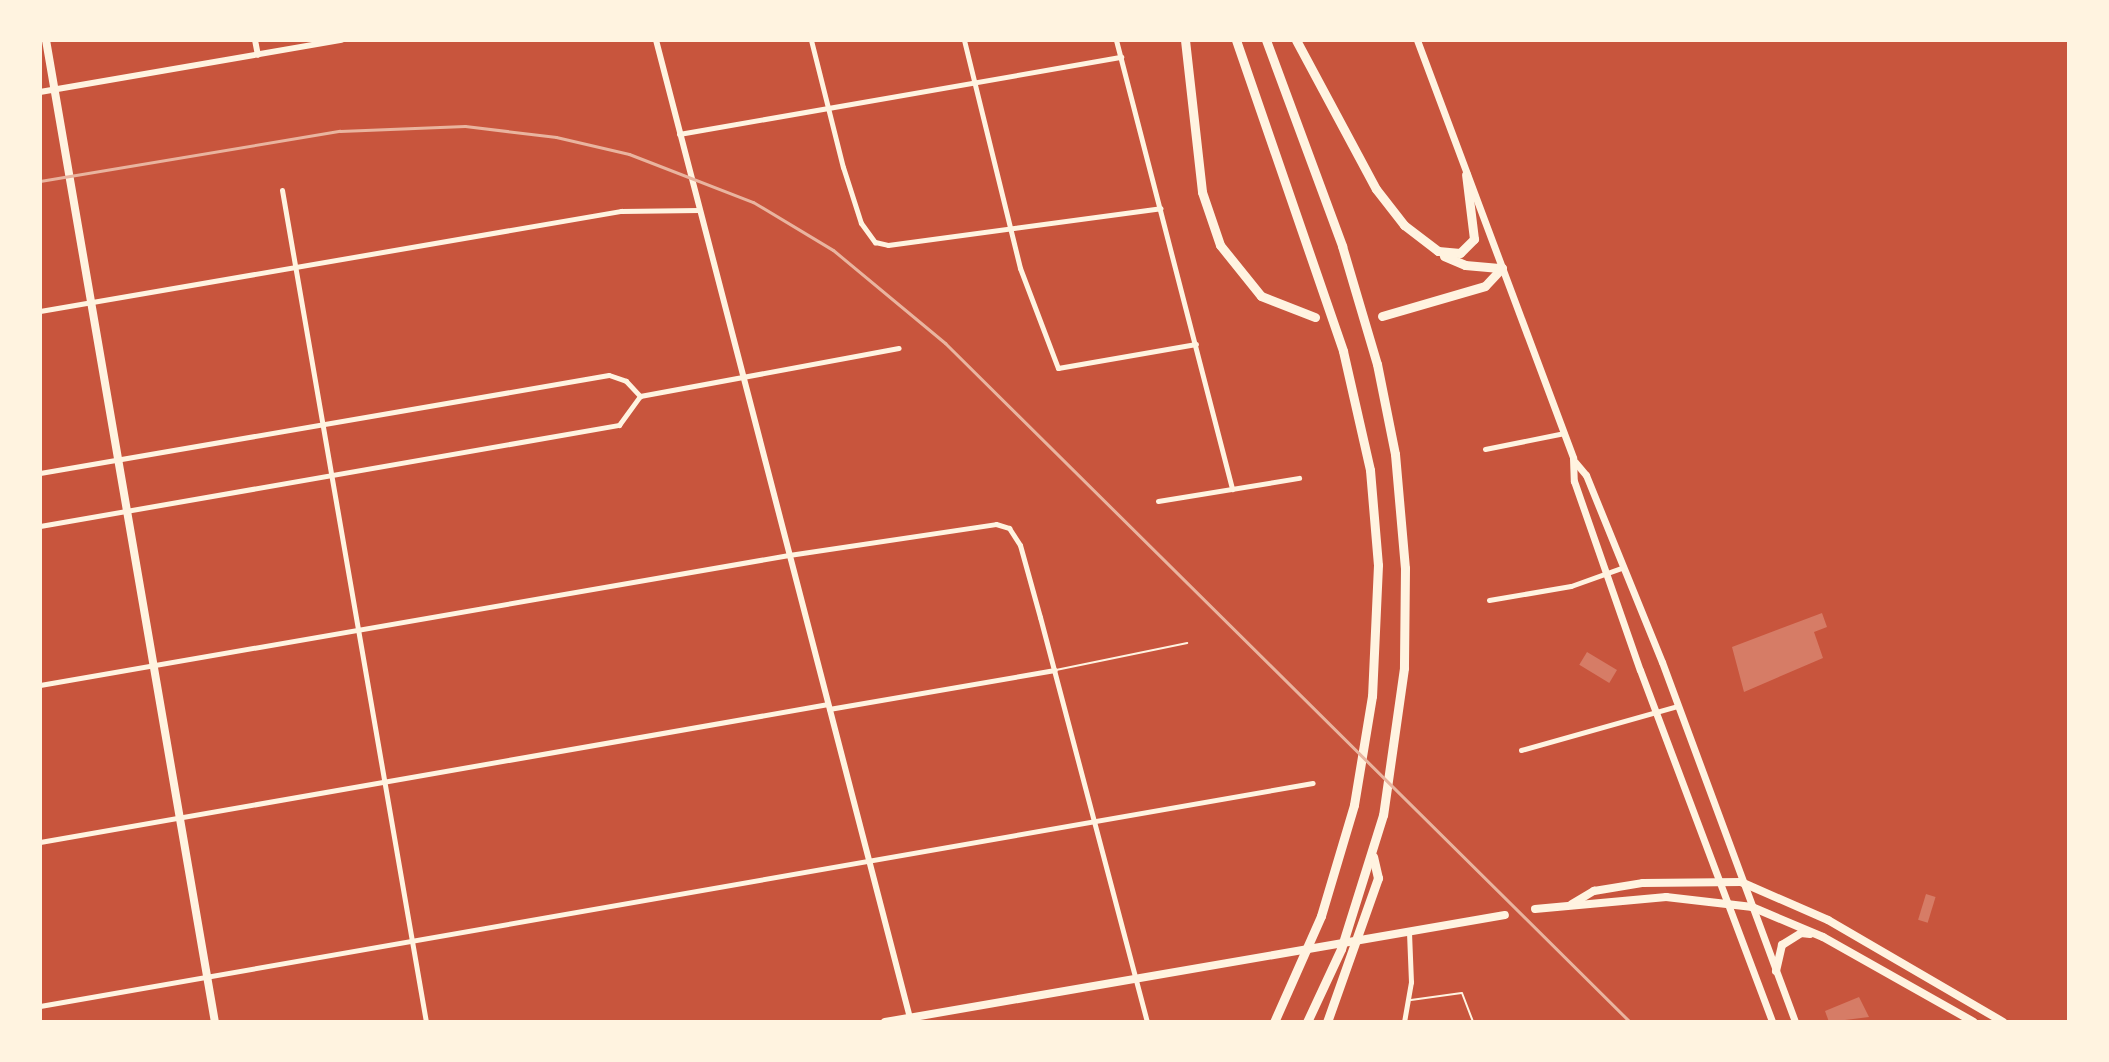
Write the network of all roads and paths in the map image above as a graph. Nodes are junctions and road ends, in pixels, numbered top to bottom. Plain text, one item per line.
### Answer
1 (46, 40) edge
2 (255, 40) edge
3 (342, 40) edge
4 (656, 40) edge
5 (811, 40) edge
6 (964, 40) edge
7 (1116, 40) edge
8 (1185, 40) edge
9 (1236, 40) edge
10 (1266, 40) edge
11 (1296, 40) edge
12 (1417, 40) edge
13 (258, 55) junction
14 (1121, 57) junction
15 (975, 83) junction
16 (54, 90) junction
17 (40, 92) edge
18 (829, 109) junction
19 (679, 134) junction
20 (1466, 174) junction
21 (282, 190) dead end
22 (1161, 208) junction
23 (699, 210) junction
24 (1011, 229) junction
25 (1438, 251) junction
26 (295, 267) junction
27 (1502, 268) junction
28 (91, 302) junction
29 (40, 311) edge
30 (1382, 316) dead end
31 (1315, 317) dead end
32 (1196, 344) junction
33 (899, 348) dead end
34 (743, 377) junction
35 (640, 396) junction
36 (323, 424) junction
37 (1564, 433) junction
38 (1485, 449) dead end
39 (117, 459) junction
40 (1575, 462) junction
41 (40, 473) edge
42 (331, 476) junction
43 (1299, 478) dead end
44 (1232, 489) junction
45 (1158, 501) dead end
46 (128, 511) junction
47 (40, 526) edge
48 (789, 555) junction
49 (1624, 567) junction
50 (1607, 573) junction
51 (1489, 600) dead end
52 (358, 630) junction
53 (1187, 643) dead end
54 (154, 666) junction
55 (1055, 670) junction
56 (40, 685) edge
57 (828, 706) junction
58 (1678, 706) junction
59 (1656, 714) junction
60 (1521, 750) dead end
61 (383, 781) junction
62 (1313, 783) dead end
63 (180, 817) junction
64 (1096, 821) junction
65 (40, 842) edge
66 (1373, 853) junction
67 (868, 862) junction
68 (1718, 880) junction
69 (1741, 882) junction
70 (1727, 903) junction
71 (1572, 904) junction
72 (1752, 907) junction
73 (1535, 909) dead end
74 (1505, 915) dead end
75 (1409, 932) junction
76 (1823, 937) junction
77 (412, 942) junction
78 (1776, 971) junction
79 (208, 977) junction
80 (1137, 982) junction
81 (1410, 1000) junction
82 (40, 1006) edge
83 (910, 1020) edge
84 (215, 1022) edge
85 (426, 1022) edge
86 (885, 1022) edge
87 (1147, 1022) edge
88 (1274, 1022) edge
89 (1307, 1022) edge
90 (1327, 1022) edge
91 (1404, 1022) edge
92 (1473, 1022) edge
93 (1772, 1022) edge
94 (1795, 1022) edge
95 (1974, 1022) edge
96 (2003, 1022) edge

1 - 16 main road
2 - 13 street
3 - 13 street
4 - 19 street
5 - 18 street
6 - 15 street
7 - 14 street
8 - 31 highway
9 - 88 highway
10 - 66 highway
11 - 25 highway
12 - 20 main road
13 - 16 street
14 - 15 street
14 - 22 street
15 - 18 street
15 - 24 street
16 - 17 street
16 - 28 main road
18 - 19 street
18 - 24 street
19 - 23 street
20 - 25 highway
20 - 27 main road
21 - 26 street
22 - 24 street
22 - 32 street
23 - 26 street
23 - 34 street
24 - 32 street
25 - 27 highway
26 - 28 street
26 - 36 street
27 - 30 highway
27 - 37 main road
28 - 29 street
28 - 39 main road
32 - 44 street
33 - 34 street
34 - 35 street
34 - 48 street
35 - 36 street
35 - 42 street
36 - 39 street
36 - 42 street
37 - 38 street
37 - 40 main road
39 - 41 street
39 - 46 main road
40 - 49 main road
40 - 50 main road
42 - 46 street
42 - 52 street
43 - 44 street
44 - 45 street
46 - 47 street
46 - 54 main road
48 - 52 street
48 - 55 street
48 - 57 street
49 - 50 street
49 - 58 main road
50 - 51 street
50 - 59 main road
52 - 54 street
52 - 61 street
53 - 55 lane
54 - 56 street
54 - 63 main road
55 - 57 street
55 - 64 street
57 - 61 street
57 - 67 street
58 - 59 street
58 - 69 main road
59 - 60 street
59 - 68 main road
61 - 63 street
61 - 77 street
62 - 64 street
63 - 65 street
63 - 79 main road
64 - 67 street
64 - 80 street
66 - 89 highway
66 - 90 highway
67 - 77 street
67 - 83 street
68 - 69 main road
68 - 70 main road
68 - 71 main road
69 - 72 main road
69 - 96 main road
70 - 71 main road
70 - 72 main road
70 - 93 main road
71 - 73 main road
72 - 76 main road
72 - 78 main road
74 - 75 main road
75 - 80 main road
75 - 81 street
76 - 78 main road
76 - 95 main road
77 - 79 street
77 - 85 street
78 - 94 main road
79 - 82 street
79 - 84 main road
80 - 83 main road
80 - 87 street
81 - 91 street
81 - 92 lane
83 - 86 main road

